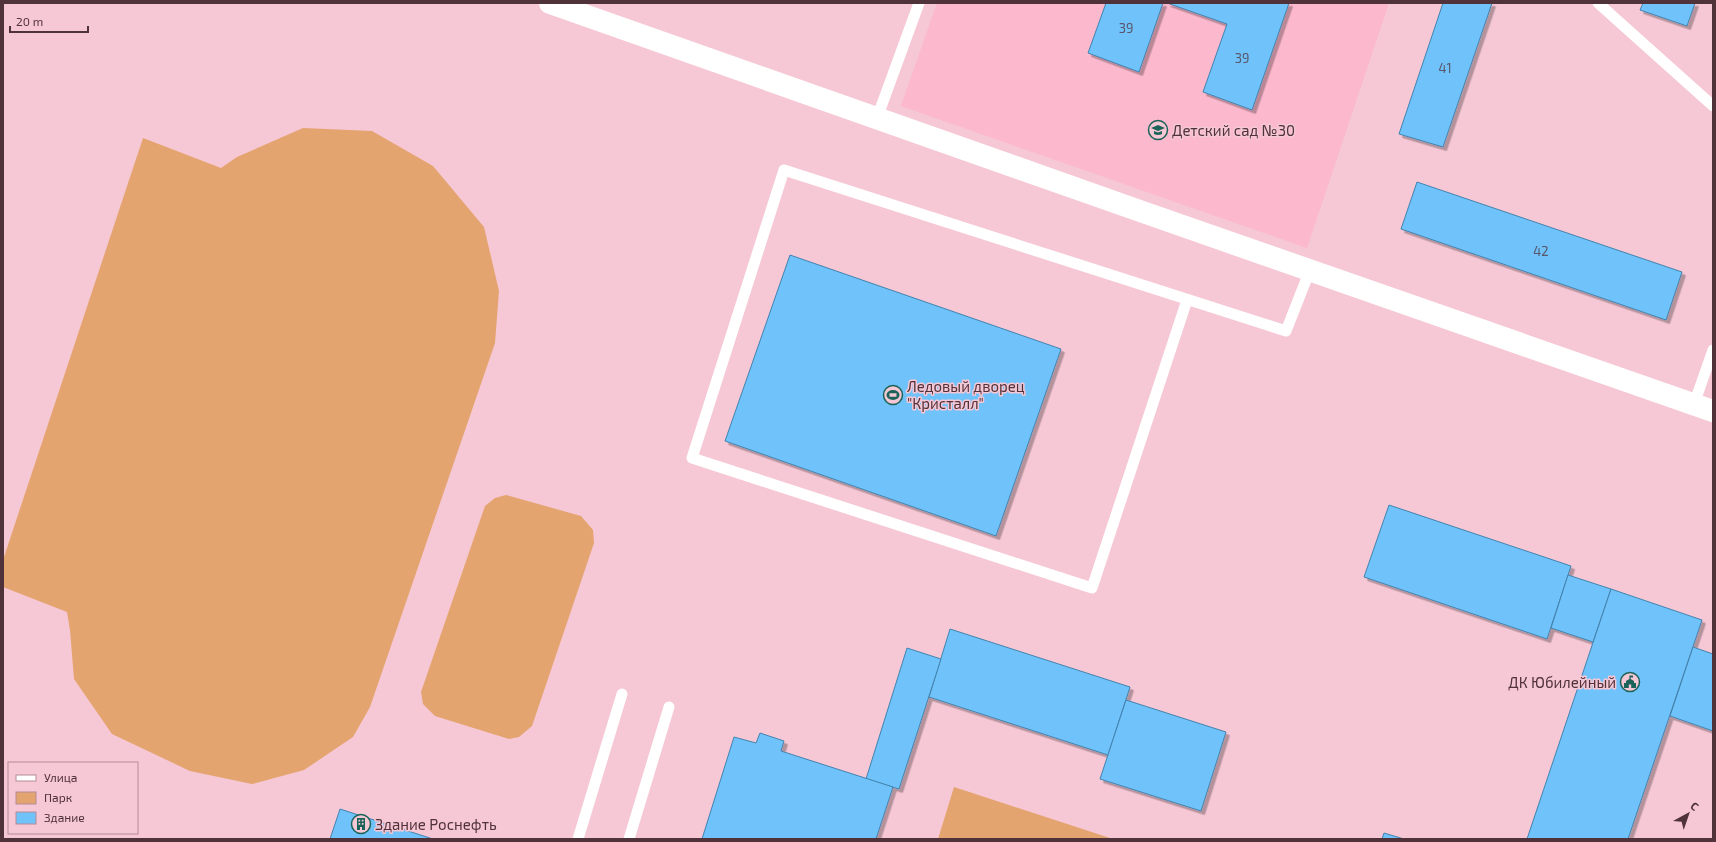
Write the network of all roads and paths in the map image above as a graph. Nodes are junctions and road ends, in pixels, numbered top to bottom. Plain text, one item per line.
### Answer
1 (550, 3) edge
2 (919, 3) edge
3 (1598, 3) edge
4 (1713, 106) edge
5 (877, 118) junction
6 (1310, 270) junction
7 (1188, 300) junction
8 (1713, 350) edge
9 (1704, 407) edge
10 (622, 694) dead end
11 (669, 707) dead end
12 (578, 839) edge
13 (629, 839) edge

1 - 5 street
2 - 5 lane
3 - 4 lane
5 - 6 street
6 - 7 lane
6 - 9 street
7 - 7 lane
8 - 9 lane
10 - 12 lane
11 - 13 lane

